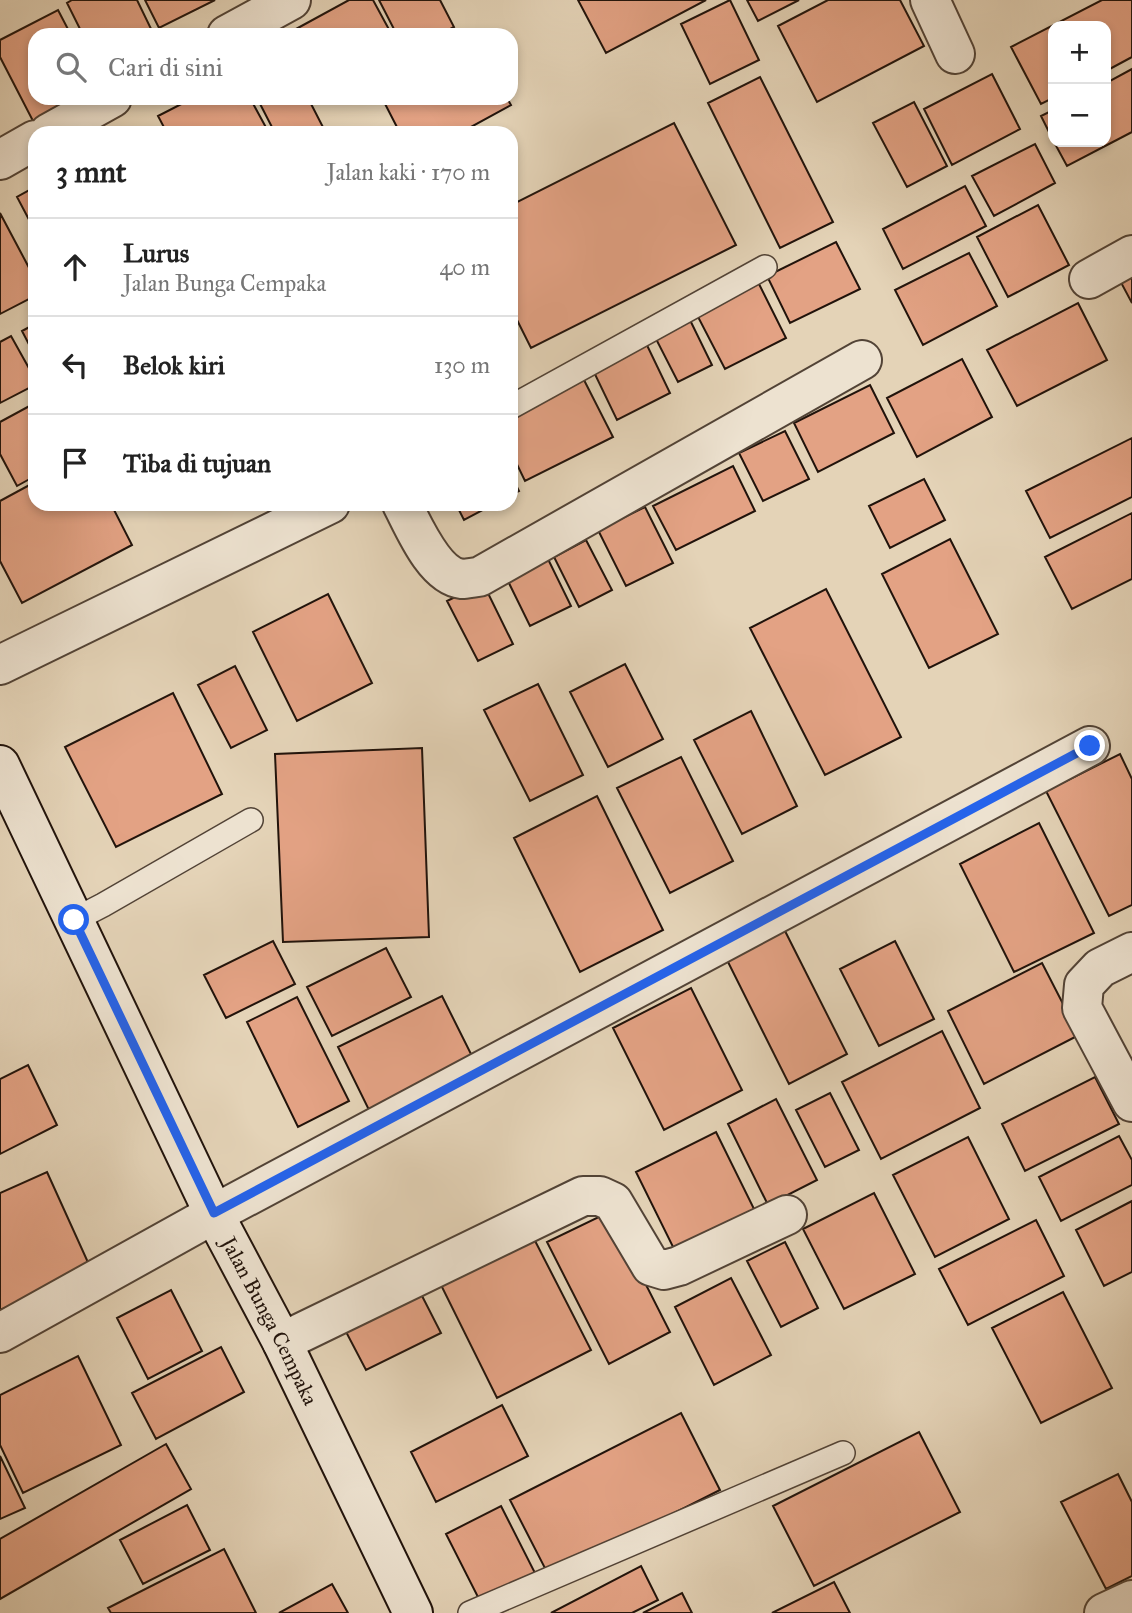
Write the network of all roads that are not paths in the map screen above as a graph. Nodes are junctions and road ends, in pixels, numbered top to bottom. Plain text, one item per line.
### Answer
1 (291, 0) edge
2 (930, 0) edge
3 (240, 28) edge
4 (955, 54) dead end
5 (99, 105) edge
6 (61, 126) edge
7 (28, 144) edge
8 (0, 160) edge
9 (1132, 255) edge
10 (765, 267) dead end
11 (1088, 279) dead end
12 (862, 359) dead end
13 (518, 403) edge
14 (316, 511) edge
15 (406, 511) edge
16 (0, 665) edge
17 (1090, 746) dead end
18 (0, 765) edge
19 (251, 820) dead end
20 (74, 920) junction
21 (1132, 952) edge
22 (1132, 1102) edge
23 (214, 1213) junction
24 (787, 1215) dead end
25 (0, 1333) edge
26 (282, 1342) junction
27 (843, 1453) dead end
28 (1132, 1600) edge
29 (413, 1613) edge
30 (470, 1613) edge
31 (1104, 1613) edge

1 - 3 street
2 - 4 street
5 - 6 street
7 - 8 street
9 - 11 street
10 - 13 lane
12 - 15 street
14 - 16 street
17 - 23 street
18 - 20 street, Jalan Bunga Cempaka
19 - 20 lane
20 - 23 street, Jalan Bunga Cempaka
21 - 22 street
23 - 25 street
23 - 26 street, Jalan Bunga Cempaka
24 - 26 street
26 - 29 street, Jalan Bunga Cempaka
27 - 30 lane
28 - 31 street

